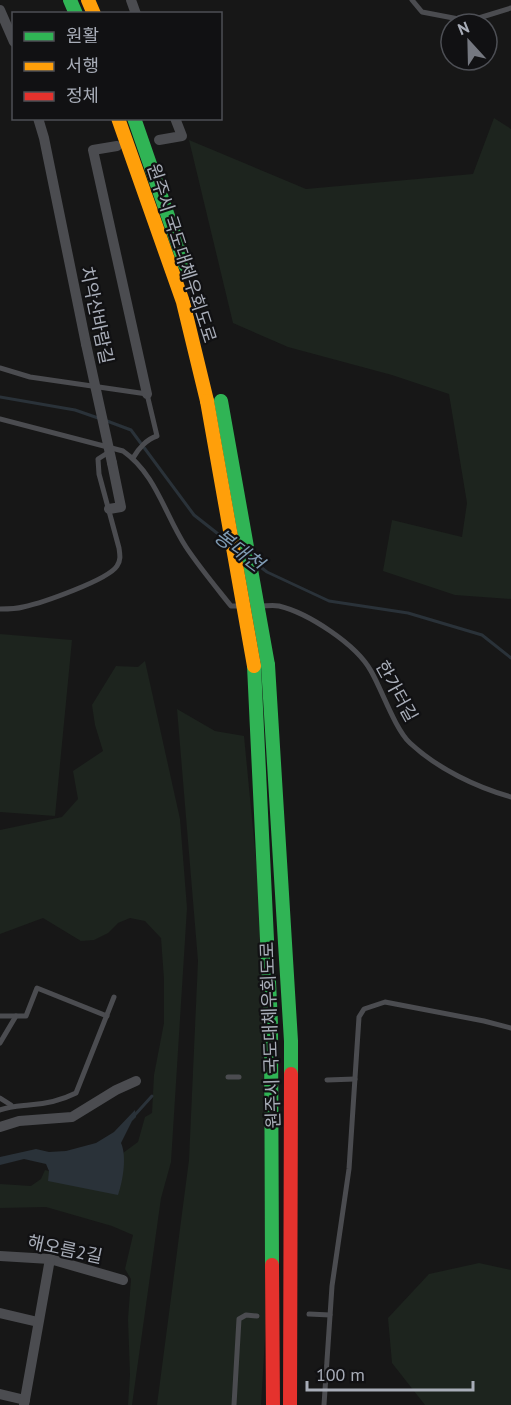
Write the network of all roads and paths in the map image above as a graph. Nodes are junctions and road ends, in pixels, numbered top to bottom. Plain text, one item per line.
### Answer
1 (412, 0) edge
2 (511, 8) edge
3 (0, 10) edge
4 (12, 37) edge
5 (39, 120) edge
6 (119, 120) edge
7 (135, 120) edge
8 (176, 120) edge
9 (159, 141) dead end
10 (117, 146) dead end
11 (0, 368) edge
12 (147, 394) junction
13 (214, 401) junction
14 (0, 419) edge
15 (112, 455) junction
16 (133, 458) junction
17 (109, 509) joint
18 (0, 609) edge
19 (511, 797) edge
20 (114, 997) dead end
21 (0, 1016) edge
22 (16, 1016) junction
23 (107, 1016) junction
24 (511, 1029) edge
25 (0, 1043) edge
26 (228, 1077) dead end
27 (239, 1077) dead end
28 (355, 1079) junction
29 (327, 1080) dead end
30 (136, 1081) dead end
31 (0, 1098) edge
32 (11, 1105) junction
33 (0, 1110) edge
34 (0, 1127) edge
35 (0, 1256) edge
36 (50, 1259) junction
37 (123, 1280) dead end
38 (0, 1313) edge
39 (309, 1314) dead end
40 (330, 1315) junction
41 (257, 1316) dead end
42 (38, 1322) junction
43 (0, 1394) edge
44 (24, 1402) edge
45 (234, 1405) edge
46 (273, 1405) edge
47 (290, 1405) edge
48 (324, 1405) edge

1 - 2 lane
3 - 4 street
5 - 15 street, 치악산바람길, bridge
6 - 13 highway, 원주시 국도대체우회도로
7 - 13 highway, 원주시 국도대체우회도로
8 - 9 street
10 - 12 street
11 - 12 lane
12 - 16 lane
13 - 46 highway, 원주시 국도대체우회도로, bridge
13 - 47 highway, 원주시 국도대체우회도로, bridge
14 - 15 lane
15 - 16 lane, 한가터길
15 - 17 street, 치악산바람길
16 - 19 lane, 한가터길
17 - 18 lane
20 - 23 lane
21 - 22 lane
22 - 23 lane
22 - 25 lane
23 - 32 lane
24 - 28 lane
26 - 27 lane
28 - 29 lane
28 - 40 lane
30 - 34 street
31 - 32 lane
32 - 33 lane
35 - 36 street, 해오름2길
36 - 37 street, 해오름2길
36 - 42 street
38 - 42 street
39 - 40 lane
40 - 48 lane
41 - 45 lane
42 - 44 street
43 - 44 street

